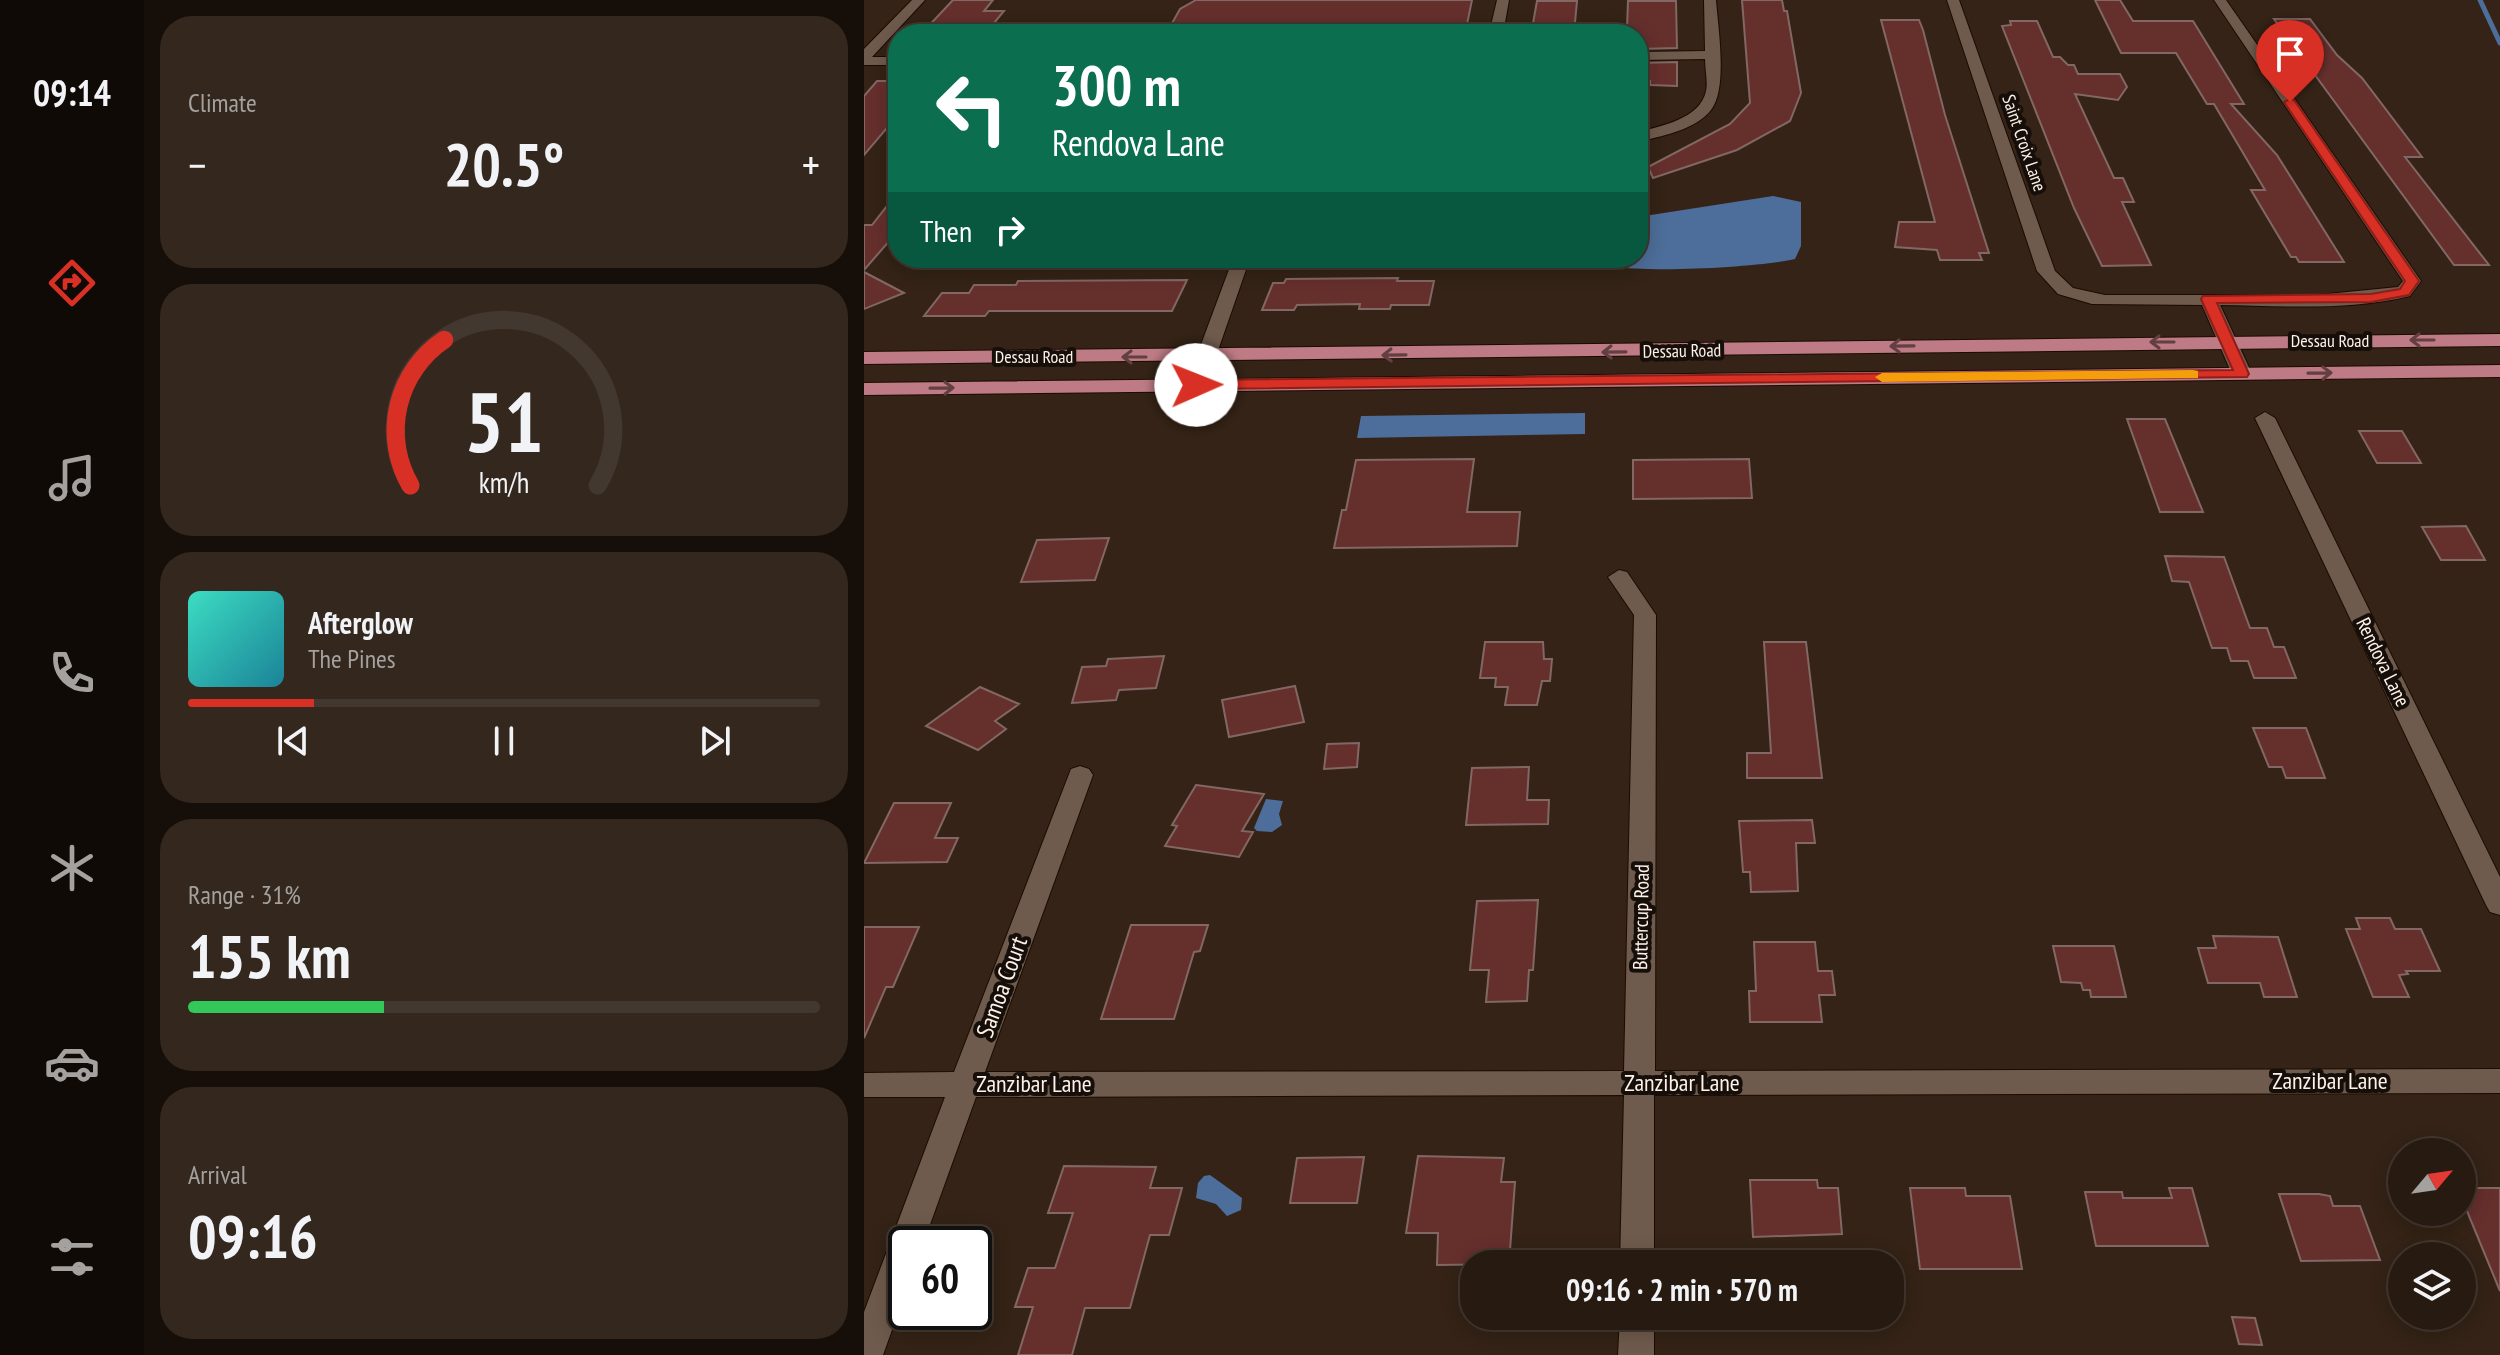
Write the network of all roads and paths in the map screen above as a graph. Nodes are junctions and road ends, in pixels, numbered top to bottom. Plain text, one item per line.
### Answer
1 (919, 0) edge
2 (1503, 0) edge
3 (1710, 0) edge
4 (1953, 0) edge
5 (2220, 0) edge
6 (897, 24) edge
7 (1498, 24) edge
8 (888, 33) edge
9 (1710, 55) junction
10 (1648, 56) edge
11 (864, 59) edge
12 (888, 60) edge
13 (1648, 134) edge
14 (1238, 268) edge
15 (2208, 299) junction
16 (2500, 340) edge
17 (2227, 342) junction
18 (1204, 357) junction
19 (864, 358) edge
20 (2500, 371) edge
21 (2242, 374) junction
22 (1196, 385) junction
23 (864, 389) edge
24 (2265, 418) dead end
25 (1619, 577) dead end
26 (1080, 775) dead end
27 (2500, 905) edge
28 (2500, 1081) edge
29 (1639, 1083) junction
30 (966, 1084) junction
31 (864, 1085) edge
32 (913, 1226) edge
33 (1637, 1250) edge
34 (888, 1293) edge
35 (1637, 1330) edge
36 (865, 1355) edge
37 (1636, 1355) edge

1 - 6 street
2 - 7 street
3 - 9 street
4 - 15 street, Saint Croix Lane
5 - 15 street
8 - 11 street
9 - 10 street
9 - 13 street
11 - 12 street
14 - 18 street
15 - 17 street
16 -> 17 main road, Dessau Road
17 -> 18 main road, Dessau Road
17 - 21 street
18 -> 19 main road, Dessau Road
18 - 22 street
21 -> 20 main road, Dessau Road
21 - 22 main road, Dessau Road
23 -> 22 main road, Dessau Road
24 - 27 street, Rendova Lane
25 - 29 street, Buttercup Road
26 - 30 street, Samoa Court
28 - 29 street, Zanzibar Lane
29 - 30 street, Zanzibar Lane
29 - 33 street, Buttercup Road
30 - 31 street, Zanzibar Lane
30 - 32 street, Samoa Court
34 - 36 street, Samoa Court
35 - 37 street

